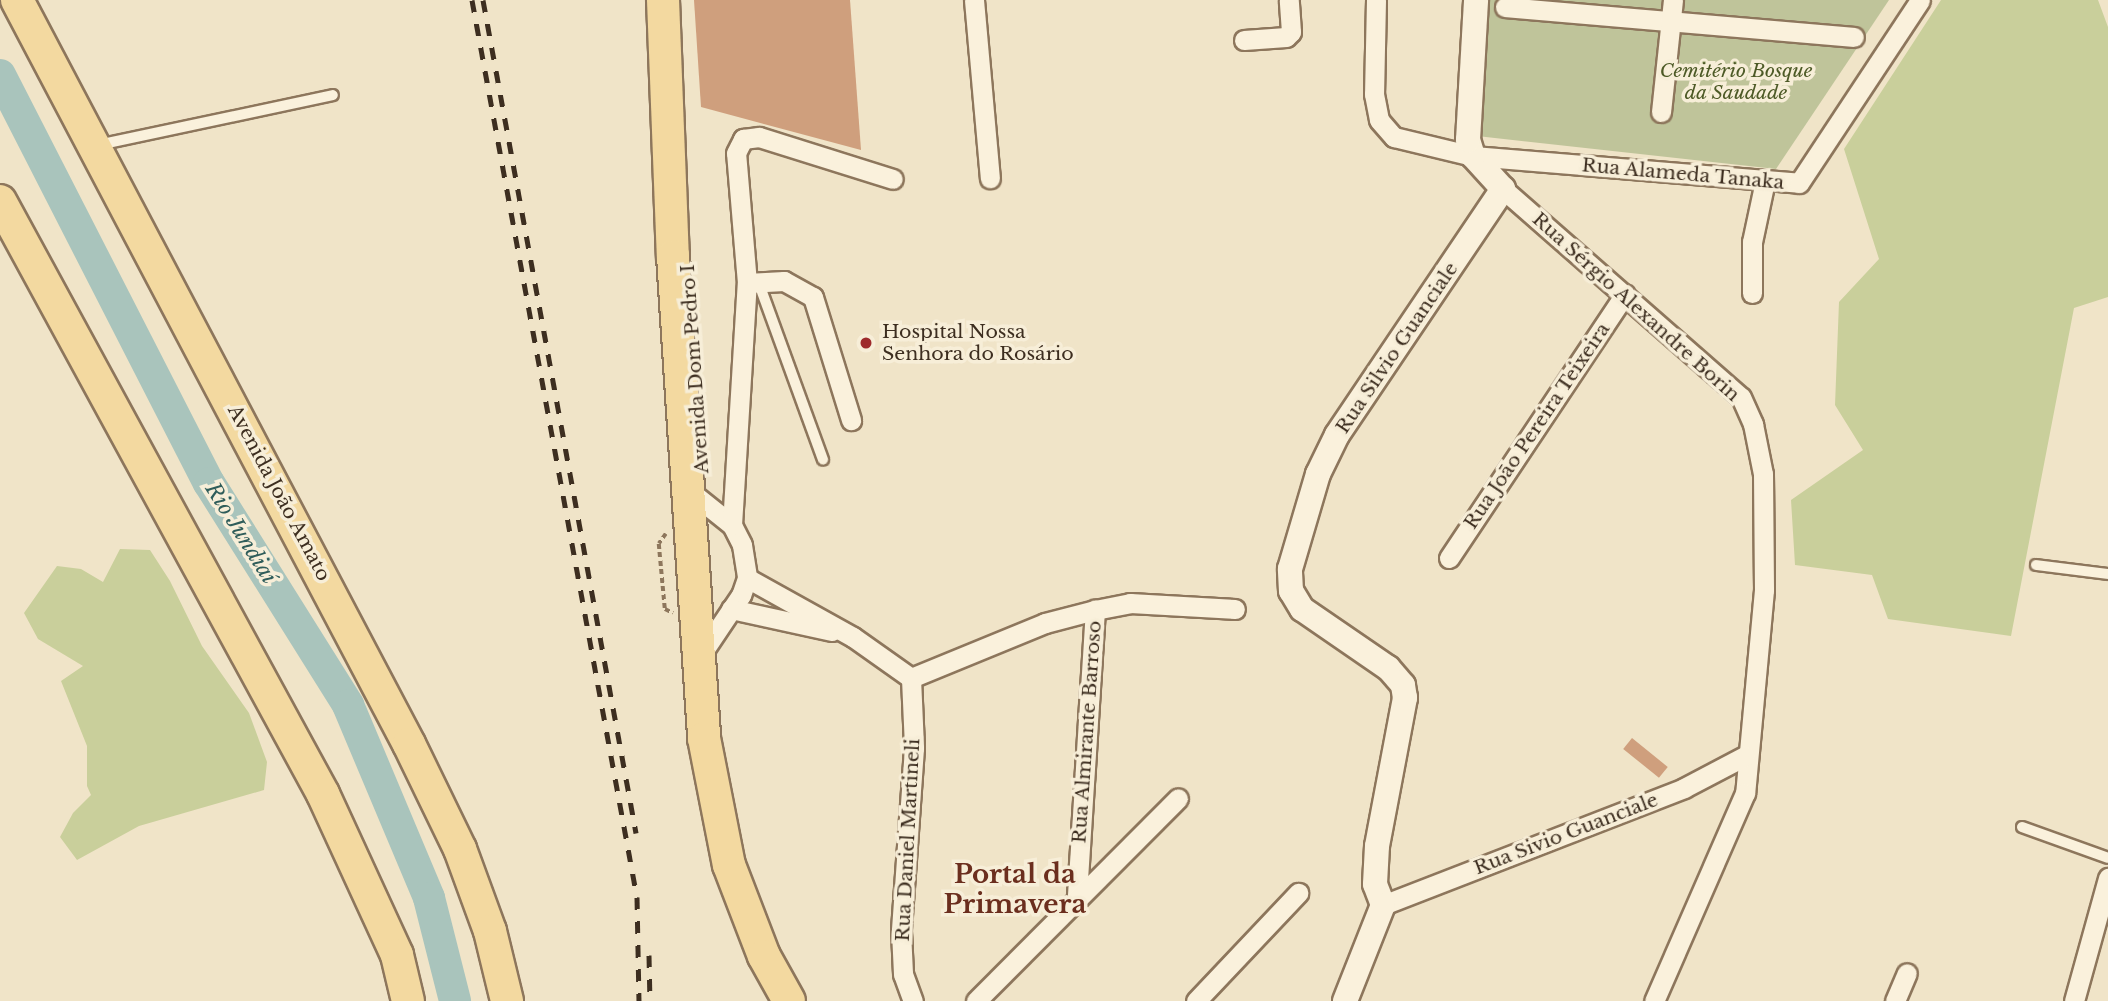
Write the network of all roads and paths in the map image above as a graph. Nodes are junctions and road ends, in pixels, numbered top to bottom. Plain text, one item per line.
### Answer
1 (17, 0) edge
2 (663, 0) edge
3 (672, 0) edge
4 (974, 0) edge
5 (1289, 0) edge
6 (1376, 0) edge
7 (1476, 0) edge
8 (1673, 0) edge
9 (1920, 0) edge
10 (1505, 7) dead end
11 (1670, 20) junction
12 (1854, 37) dead end
13 (1244, 40) dead end
14 (333, 95) dead end
15 (1661, 112) dead end
16 (94, 145) junction
17 (1473, 156) junction
18 (990, 178) dead end
19 (893, 179) dead end
20 (1765, 181) junction
21 (1503, 189) junction
22 (0, 201) edge
23 (752, 282) junction
24 (1752, 293) dead end
25 (1625, 294) junction
26 (850, 420) dead end
27 (823, 460) dead end
28 (696, 494) junction
29 (732, 525) junction
30 (1449, 558) dead end
31 (2036, 565) dead end
32 (2108, 574) edge
33 (747, 578) junction
34 (1235, 609) dead end
35 (1095, 610) junction
36 (724, 619) junction
37 (853, 637) junction
38 (696, 663) junction
39 (911, 678) junction
40 (704, 737) junction
41 (1745, 756) junction
42 (1178, 797) dead end
43 (2022, 827) dead end
44 (2108, 858) edge
45 (2108, 878) edge
46 (1298, 893) dead end
47 (1077, 895) junction
48 (1383, 905) junction
49 (1907, 973) dead end
50 (408, 1001) edge
51 (507, 1001) edge
52 (789, 1001) edge
53 (913, 1001) edge
54 (976, 1001) edge
55 (1196, 1001) edge
56 (1345, 1001) edge
57 (1654, 1001) edge
58 (1895, 1001) edge
59 (2074, 1001) edge

1 - 16 main road, Avenida João Amato
2 - 28 main road, Avenida Dom Pedro I
3 - 28 main road, Avenida Dom Pedro I
4 - 18 street
5 - 13 street
6 - 17 street, Rua Alameda Tanaka
7 - 17 street
8 - 11 street
9 - 20 street, Rua Alameda Tanaka
10 - 11 street
11 - 12 street
11 - 15 street
14 - 16 lane
16 - 51 main road, Avenida João Amato
17 - 20 street, Rua Alameda Tanaka
17 - 21 street
19 - 23 street
20 - 24 street
21 - 25 street, Rua Sérgio Alexandre Borin
21 - 48 street, Rua Silvio Guanciale
22 - 50 main road
23 - 26 street
23 - 27 lane
23 - 29 street
25 - 30 street, Rua João Pereira Teixeira
25 - 41 street, Rua Sérgio Alexandre Borin
28 - 29 street
28 - 36 main road, Avenida Dom Pedro I
28 - 38 main road, Avenida Dom Pedro I
29 - 33 street
31 - 32 lane
33 - 36 street
33 - 37 street
34 - 35 street
35 - 39 street
35 - 47 street, Rua Almirante Barroso
36 - 37 street
36 - 38 street
36 - 40 main road, Avenida Dom Pedro I
37 - 39 street
38 - 40 main road, Avenida Dom Pedro I
39 - 53 street, Rua Daniel Martineli
40 - 52 main road, Avenida Dom Pedro I
41 - 48 street, Rua Sivio Guanciale
41 - 57 street, Rua Sérgio Alexandre Borin
42 - 47 street
43 - 44 lane
45 - 59 street
46 - 55 street
47 - 54 street
48 - 56 street
49 - 58 street

